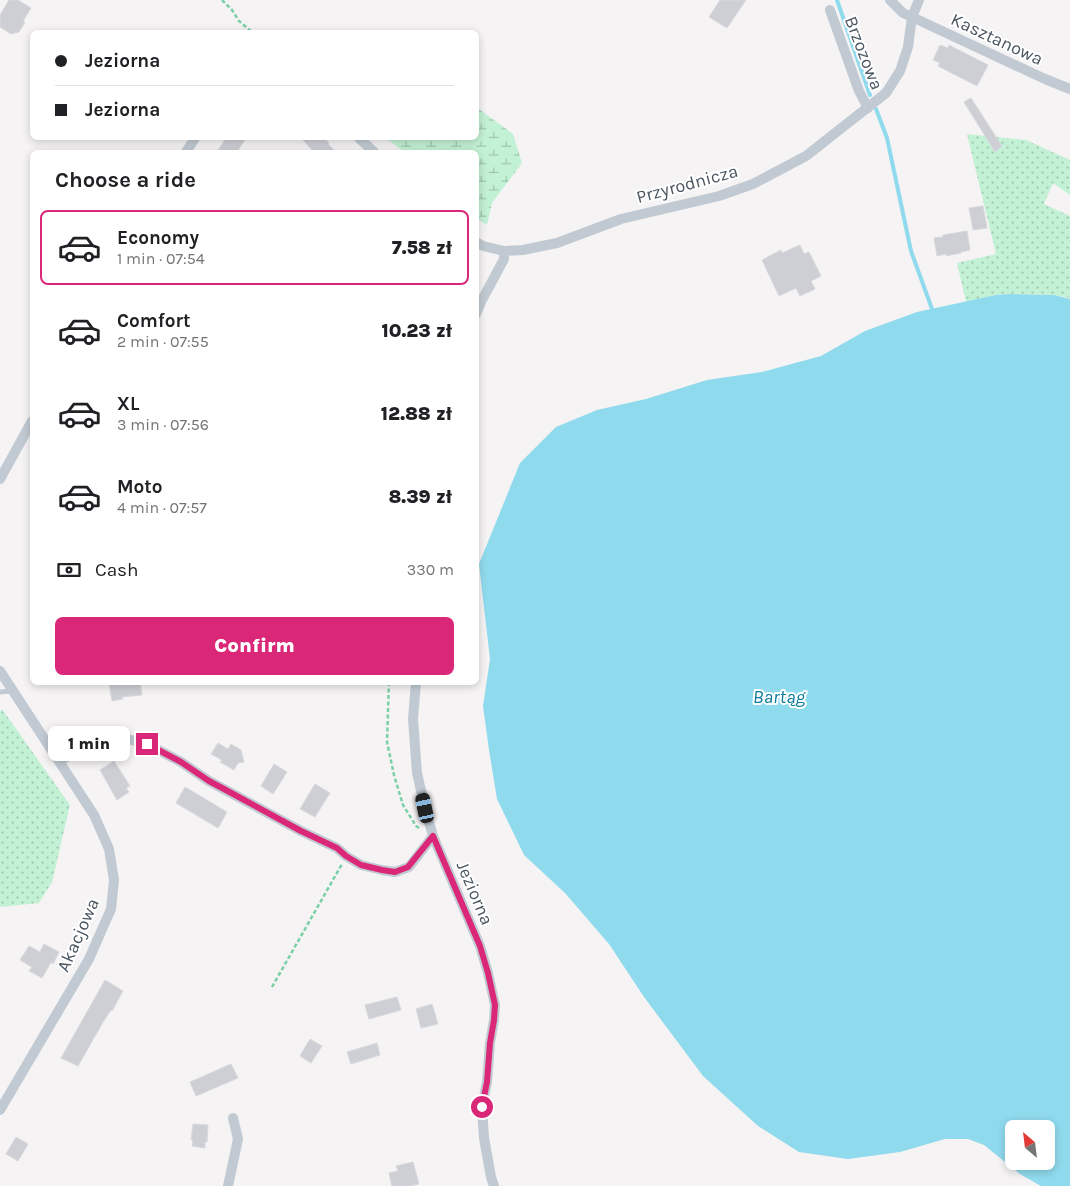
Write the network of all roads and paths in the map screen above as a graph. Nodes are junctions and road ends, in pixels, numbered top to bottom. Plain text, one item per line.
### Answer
1 (222, 0) edge
2 (890, 0) edge
3 (919, 0) edge
4 (830, 10) dead end
5 (912, 17) junction
6 (250, 30) edge
7 (1070, 89) edge
8 (868, 108) junction
9 (361, 140) edge
10 (372, 150) edge
11 (479, 244) edge
12 (504, 251) junction
13 (479, 307) edge
14 (30, 425) edge
15 (0, 478) edge
16 (0, 671) edge
17 (389, 685) edge
18 (416, 685) edge
19 (12, 691) junction
20 (0, 692) edge
21 (59, 761) junction
22 (433, 836) junction
23 (346, 856) junction
24 (272, 987) dead end
25 (0, 1110) edge
26 (233, 1118) dead end
27 (228, 1186) edge
28 (494, 1186) edge

1 - 6 path
2 - 5 street, Kasztanowa
3 - 5 street, Przyrodnicza
4 - 8 street, Brzozowa
5 - 7 street, Kasztanowa
5 - 8 street, Przyrodnicza
8 - 12 street, Przyrodnicza
9 - 10 street
11 - 12 street
12 - 13 street
14 - 15 street
16 - 19 street, Akacjowa
17 - 22 path
18 - 22 street
19 - 20 lane
19 - 21 street, Akacjowa
21 - 23 street
21 - 25 street, Akacjowa
22 - 23 street
22 - 28 street, Jeziorna
23 - 24 path
26 - 27 street

